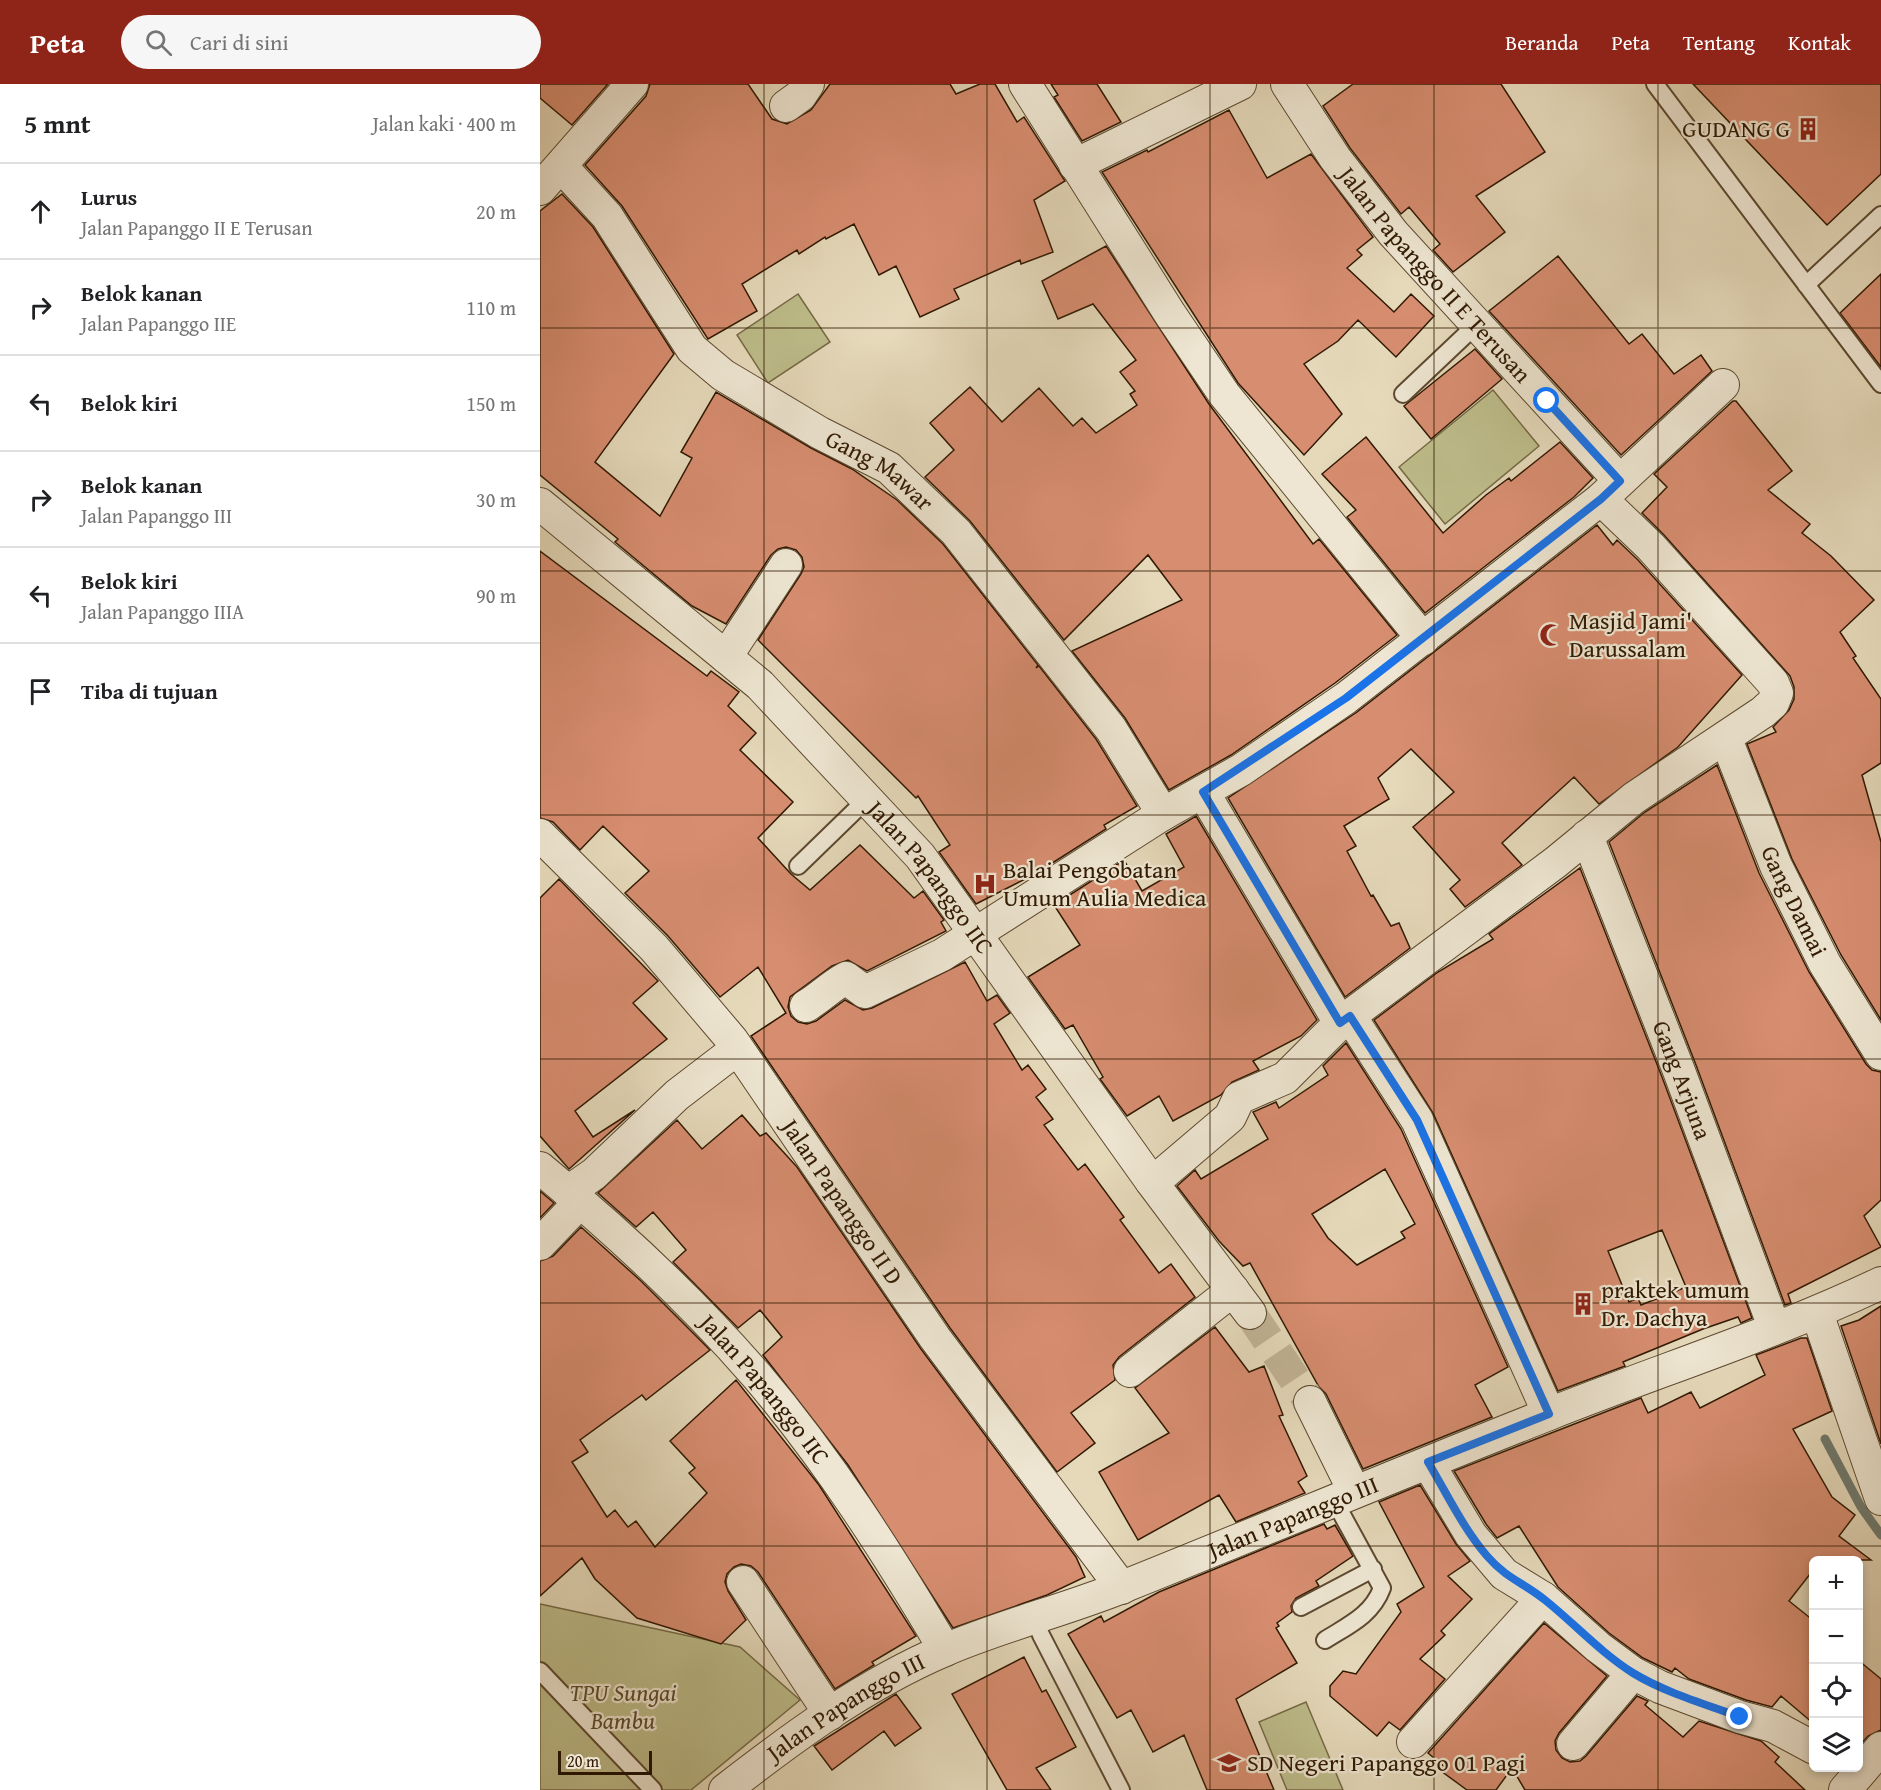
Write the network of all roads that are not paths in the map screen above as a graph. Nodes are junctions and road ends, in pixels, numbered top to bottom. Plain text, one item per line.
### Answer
1 (632, 84) edge
2 (808, 84) edge
3 (1025, 84) edge
4 (1239, 84) edge
5 (1654, 84) edge
6 (1293, 86) edge
7 (786, 106) dead end
8 (1075, 165) junction
9 (561, 166) junction
10 (540, 189) edge
11 (1881, 215) edge
12 (1806, 285) junction
13 (1477, 324) junction
14 (1881, 384) edge
15 (1724, 385) dead end
16 (1403, 394) dead end
17 (1611, 490) junction
18 (540, 504) edge
19 (786, 565) dead end
20 (1423, 639) junction
21 (726, 657) junction
22 (1726, 739) junction
23 (1203, 792) junction
24 (868, 798) junction
25 (1162, 814) junction
26 (540, 835) edge
27 (1587, 836) junction
28 (798, 866) dead end
29 (976, 932) junction
30 (806, 1006) dead end
31 (1345, 1020) junction
32 (737, 1049) junction
33 (1881, 1054) edge
34 (540, 1168) edge
35 (1150, 1181) junction
36 (574, 1197) junction
37 (540, 1244) edge
38 (1881, 1283) edge
39 (1817, 1313) junction
40 (1774, 1327) junction
41 (1130, 1371) dead end
42 (1310, 1402) tunnel mouth
43 (1549, 1414) junction
44 (1428, 1462) junction
45 (1344, 1495) junction
46 (1881, 1499) edge
47 (1373, 1569) junction
48 (743, 1582) dead end
49 (1122, 1588) junction
50 (1544, 1598) junction
51 (1301, 1607) dead end
52 (1035, 1619) junction
53 (1325, 1640) dead end
54 (945, 1650) junction
55 (540, 1671) edge
56 (1634, 1673) junction
57 (830, 1714) junction
58 (1413, 1742) dead end
59 (1573, 1744) dead end
60 (1809, 1745) edge
61 (1881, 1748) edge
62 (1846, 1780) edge
63 (654, 1790) edge
64 (725, 1790) edge
65 (1121, 1790) edge

1 - 9 street
2 - 7 street
3 - 8 street
4 - 8 street
5 - 12 lane
6 - 13 street, Jalan Papanggo II E Terusan
8 - 20 street
9 - 10 street
9 - 25 street, Gang Mawar
11 - 12 lane
12 - 14 lane
13 - 16 lane
13 - 17 street, Jalan Papanggo II E Terusan
15 - 17 street
17 - 20 street
17 - 22 street, Jalan Papanggo II E Terusan
18 - 21 street, Jalan Papanggo IIC
19 - 21 street
20 - 23 street
21 - 24 street, Jalan Papanggo IIC
22 - 27 street
22 - 33 street, Gang Damai
23 - 25 street
23 - 31 street
24 - 28 lane
24 - 29 street, Jalan Papanggo IIC
25 - 29 street
26 - 32 street, Jalan Papanggo II D
27 - 31 street
27 - 40 street, Gang Arjuna
29 - 30 street
29 - 35 street, Jalan Papanggo IIC
31 - 35 street
31 - 43 street
32 - 36 street
32 - 49 street, Jalan Papanggo II D
34 - 36 street, Jalan Papanggo IIC
35 - 41 street, Jalan Papanggo IIC
36 - 37 street
36 - 54 street, Jalan Papanggo IIC
38 - 39 street, Jalan Papanggo III
39 - 40 street, Jalan Papanggo III
39 - 46 street
40 - 43 street, Jalan Papanggo III
42 - 45 street
43 - 44 street, Jalan Papanggo III
44 - 45 street, Jalan Papanggo III
44 - 50 street
45 - 47 lane
45 - 49 street, Jalan Papanggo III
47 - 51 lane
47 - 53 lane
48 - 57 street
49 - 52 street, Jalan Papanggo III
50 - 56 street
50 - 58 street
52 - 54 street, Jalan Papanggo III
52 - 65 lane
54 - 57 street, Jalan Papanggo III
55 - 63 lane
56 - 59 street
56 - 60 street
57 - 64 street, Jalan Papanggo III
61 - 62 street

